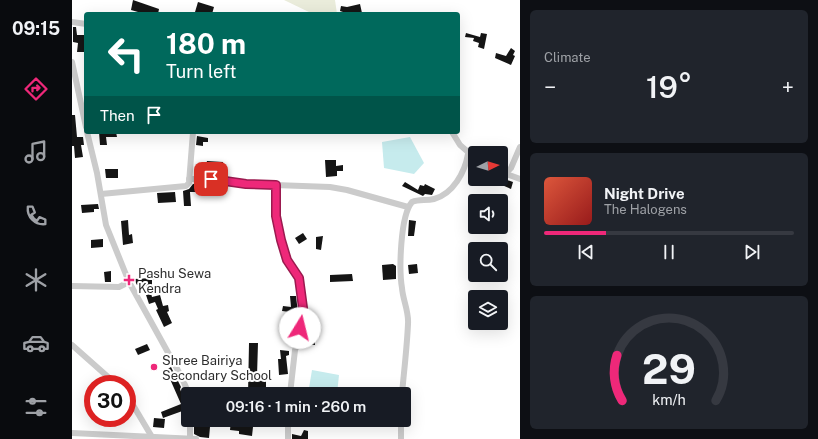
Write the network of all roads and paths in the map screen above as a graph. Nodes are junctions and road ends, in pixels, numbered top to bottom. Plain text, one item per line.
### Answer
1 (72, 22) edge
2 (84, 24) edge
3 (72, 62) edge
4 (84, 118) edge
5 (87, 134) edge
6 (192, 134) edge
7 (453, 134) edge
8 (520, 147) edge
9 (468, 154) joint
10 (508, 170) edge
11 (508, 175) edge
12 (189, 179) junction
13 (520, 179) edge
14 (276, 185) junction
15 (101, 194) junction
16 (408, 207) junction
17 (129, 282) junction
18 (72, 286) edge
19 (72, 345) edge
20 (106, 375) edge
21 (186, 387) edge
22 (291, 387) edge
23 (403, 387) edge
24 (136, 410) edge
25 (190, 427) edge
26 (288, 427) edge
27 (401, 427) edge
28 (72, 433) edge
29 (82, 436) edge
30 (152, 437) junction
31 (190, 439) edge
32 (196, 439) edge
33 (288, 439) edge
34 (400, 439) edge

1 - 2 street
3 - 4 street
5 - 15 street
6 - 12 street
7 - 9 street
8 - 10 street
9 - 16 street
11 - 13 street
12 - 14 street
12 - 15 street
14 - 16 street
14 - 22 street
15 - 17 street
16 - 23 street
17 - 18 street
17 - 21 street
19 - 20 street
24 - 30 street
25 - 31 street
26 - 33 street
27 - 34 street
28 - 29 street
29 - 30 street
30 - 31 street
31 - 32 street

